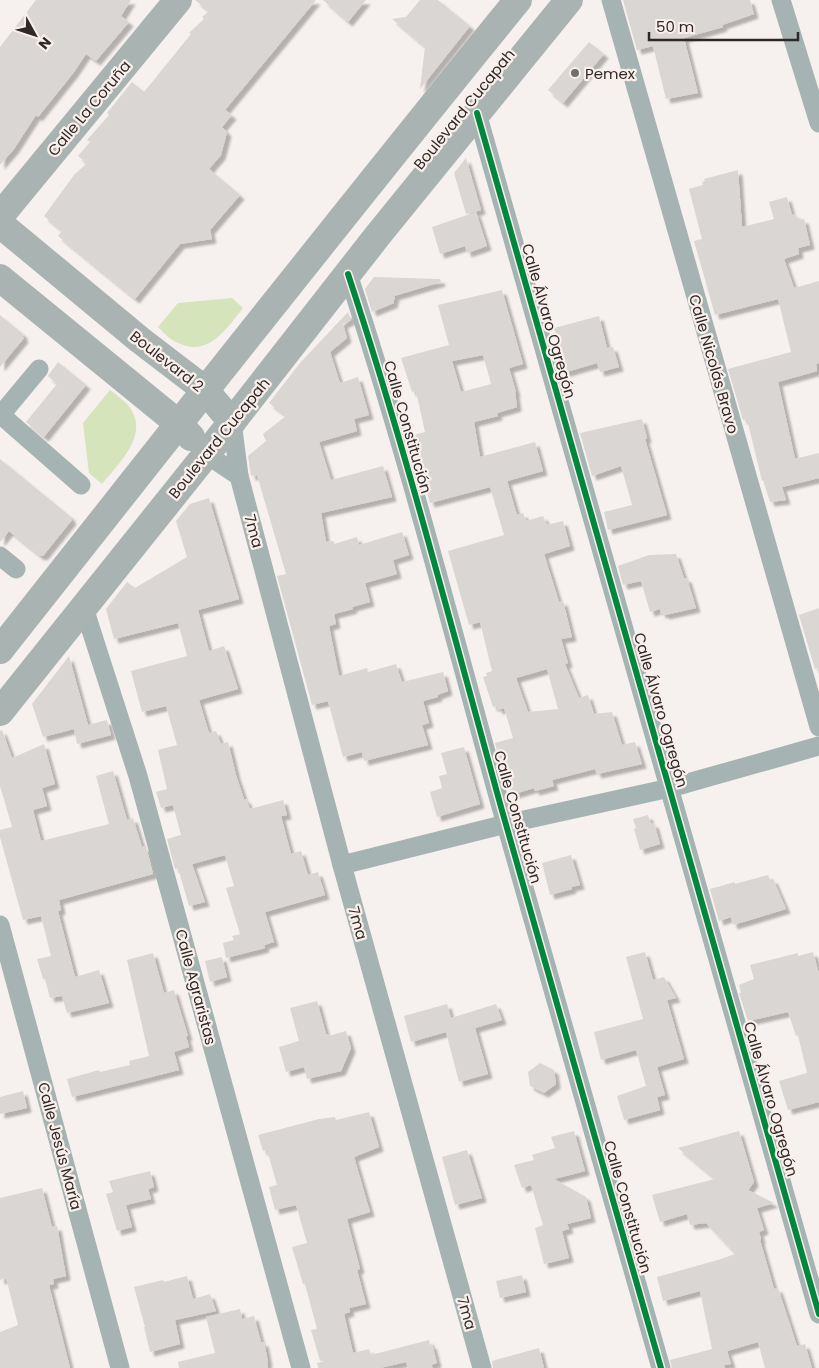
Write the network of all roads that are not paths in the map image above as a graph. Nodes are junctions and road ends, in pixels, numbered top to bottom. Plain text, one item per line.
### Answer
1 (178, 0) edge
2 (518, 0) edge
3 (570, 0) edge
4 (611, 0) edge
5 (781, 0) edge
6 (430, 108) junction
7 (477, 113) junction
8 (819, 123) edge
9 (0, 216) edge
10 (0, 224) edge
11 (378, 235) junction
12 (348, 274) junction
13 (0, 278) edge
14 (39, 369) dead end
15 (204, 389) junction
16 (1, 415) edge
17 (232, 422) junction
18 (179, 424) junction
19 (206, 454) junction
20 (239, 476) junction
21 (81, 485) dead end
22 (0, 556) edge
23 (16, 570) dead end
24 (84, 608) junction
25 (0, 650) edge
26 (0, 712) edge
27 (819, 728) edge
28 (819, 746) edge
29 (670, 788) junction
30 (506, 824) junction
31 (342, 864) junction
32 (0, 925) edge
33 (819, 1314) edge
34 (120, 1368) edge
35 (301, 1368) edge
36 (482, 1368) edge
37 (661, 1368) edge

1 - 9 main road, Calle La Coruña
2 - 6 main road, Boulevard Cucapah
3 - 7 main road, Boulevard Cucapah
4 - 27 street, Calle Nicolás Bravo
5 - 8 street
6 - 11 main road
6 - 15 main road, Boulevard Cucapah
7 - 11 main road, Boulevard Cucapah
7 - 29 street, Calle Álvaro Ogregón
10 - 15 main road, Boulevard 2
11 - 12 main road, Boulevard Cucapah
12 - 17 main road, Boulevard Cucapah
12 - 30 street, Calle Constitución
13 - 18 main road
14 - 16 street
15 - 17 main road, Boulevard 2
15 - 18 main road, Boulevard Cucapah
16 - 21 street
17 - 19 main road, Boulevard Cucapah
17 - 20 street
18 - 19 main road
18 - 25 main road, Boulevard Cucapah
19 - 20 street
19 - 24 main road, Boulevard Cucapah
20 - 31 street, 7ma
22 - 23 street
24 - 26 main road, Boulevard Cucapah
24 - 35 street, Calle Agraristas
28 - 29 street
29 - 30 street
29 - 33 street, Calle Álvaro Ogregón
30 - 31 street
30 - 37 street, Calle Constitución
31 - 36 street, 7ma
32 - 34 street, Calle Jesús María

